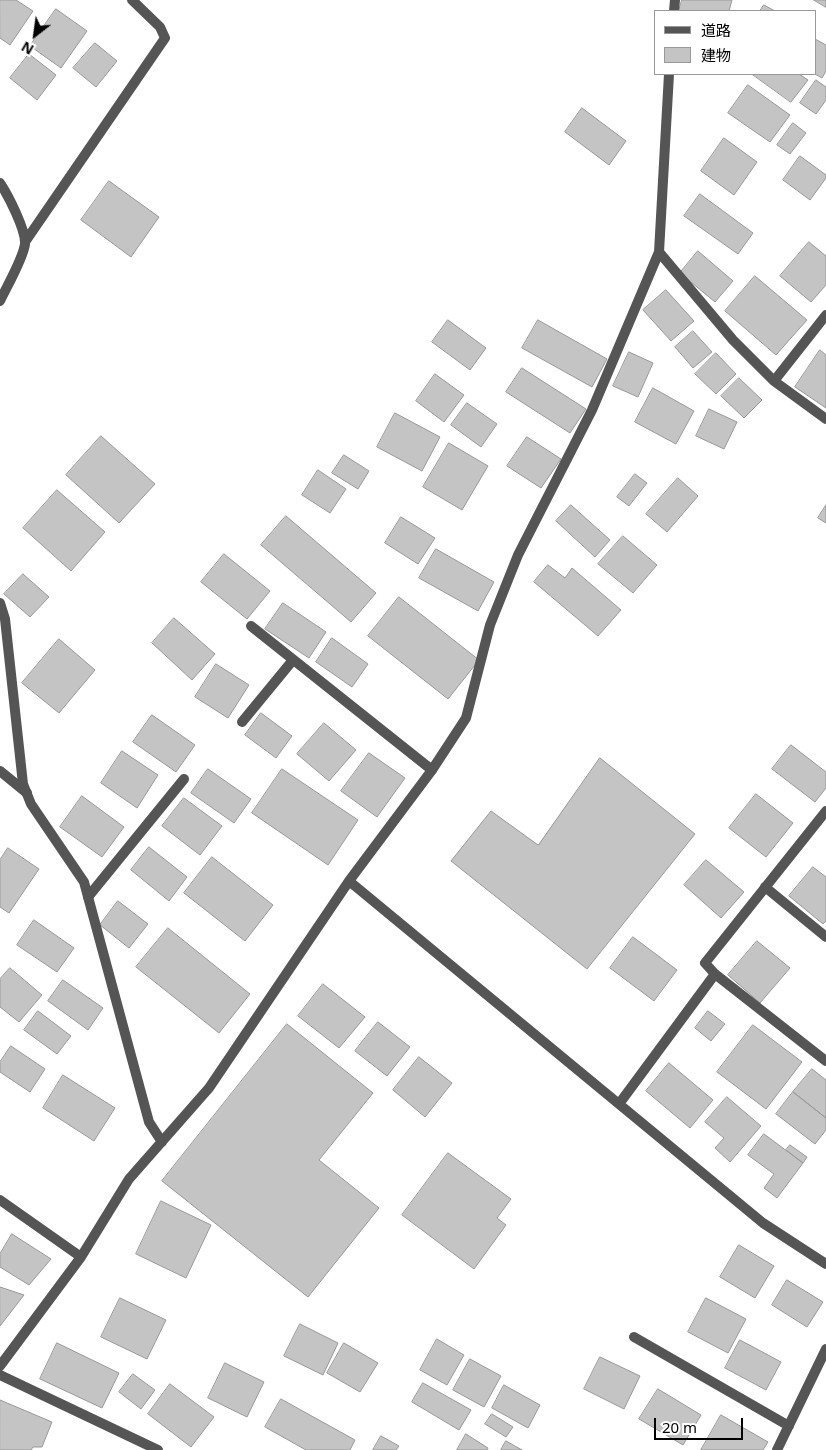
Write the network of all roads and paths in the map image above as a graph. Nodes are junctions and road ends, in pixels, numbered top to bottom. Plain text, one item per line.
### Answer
1 (132, 0) edge
2 (669, 75) edge
3 (0, 183) edge
4 (25, 242) junction
5 (659, 252) junction
6 (0, 300) edge
7 (826, 315) edge
8 (774, 382) junction
9 (826, 419) edge
10 (0, 603) edge
11 (251, 626) dead end
12 (293, 660) junction
13 (242, 722) dead end
14 (432, 770) junction
15 (0, 771) edge
16 (184, 779) dead end
17 (27, 793) junction
18 (826, 811) edge
19 (349, 881) junction
20 (765, 887) dead end
21 (88, 898) junction
22 (826, 937) edge
23 (715, 974) junction
24 (826, 1061) edge
25 (619, 1104) junction
26 (162, 1142) junction
27 (0, 1200) edge
28 (81, 1257) junction
29 (826, 1264) edge
30 (634, 1337) dead end
31 (826, 1349) edge
32 (0, 1366) edge
33 (0, 1376) edge
34 (788, 1426) junction
35 (158, 1450) edge
36 (777, 1450) edge

1 - 4 street
2 - 5 street
3 - 4 street
4 - 6 street
5 - 8 street
5 - 14 street
7 - 8 street
8 - 9 street
10 - 17 street
11 - 12 street
12 - 13 street
12 - 14 street
14 - 19 street
15 - 17 street
16 - 21 street
17 - 21 street
18 - 23 street
19 - 25 street
19 - 26 street
20 - 22 street
21 - 26 street
23 - 24 street
23 - 25 street
25 - 29 street
26 - 28 street
27 - 28 street
28 - 32 street
30 - 34 street
31 - 34 street
33 - 35 street
34 - 36 street

